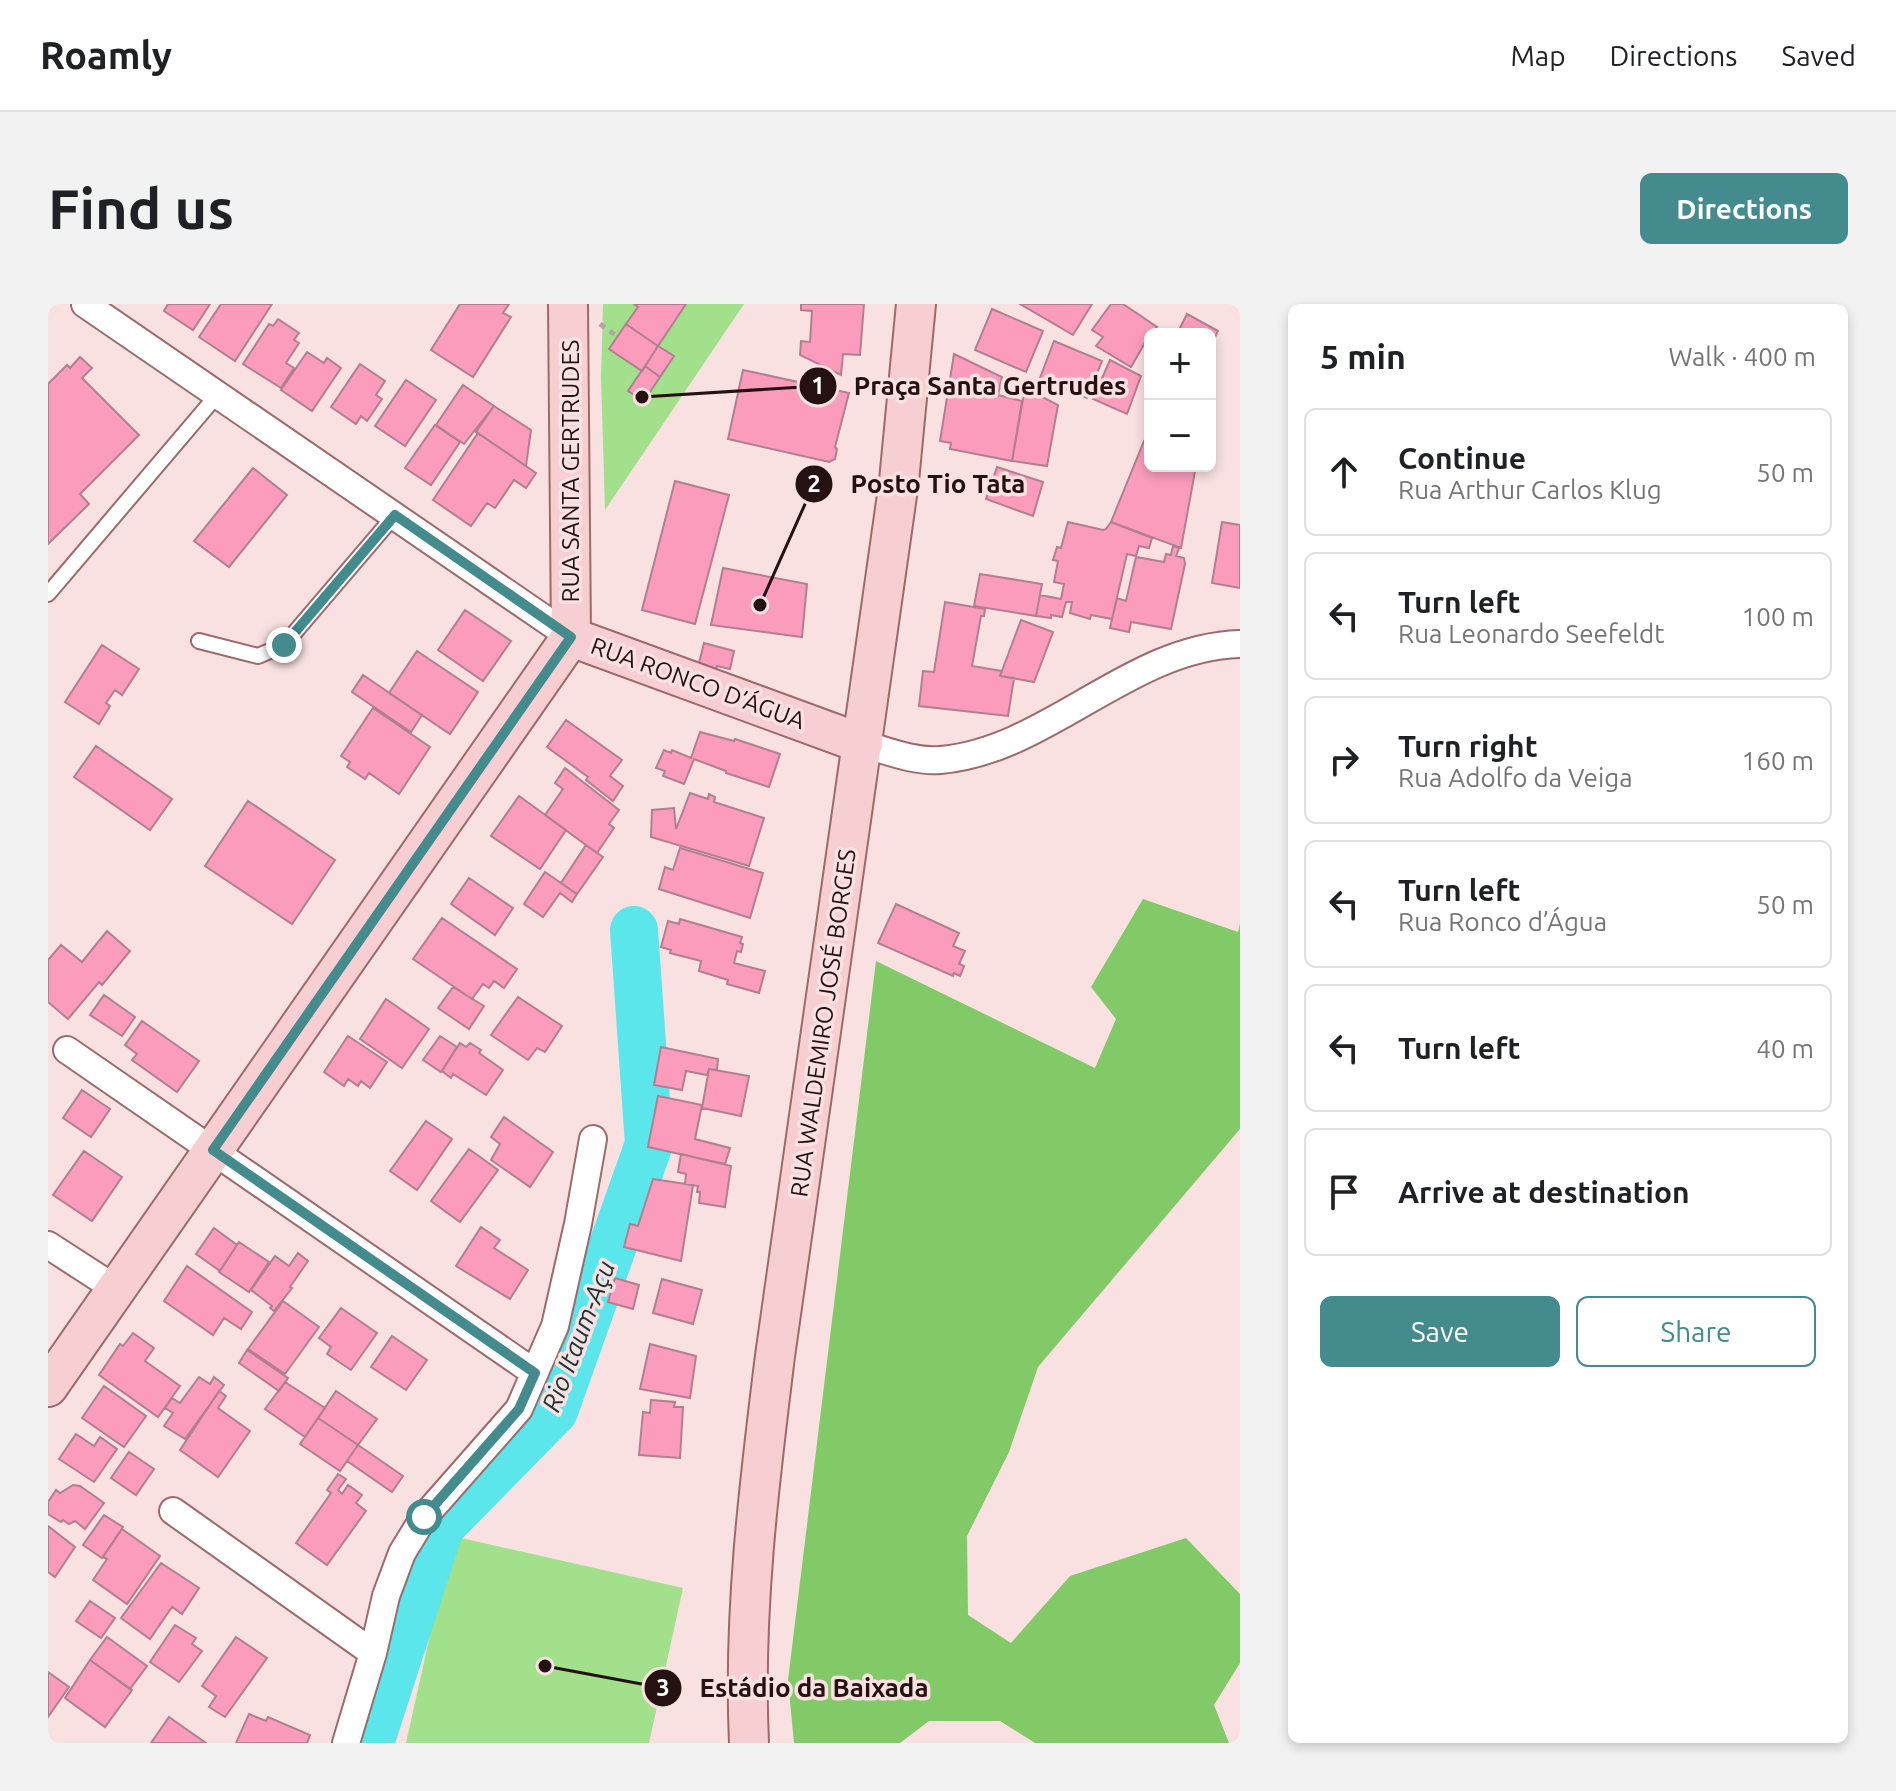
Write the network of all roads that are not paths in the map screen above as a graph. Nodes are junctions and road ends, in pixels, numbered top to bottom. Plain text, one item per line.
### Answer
1 (85, 304) edge
2 (568, 304) edge
3 (916, 304) edge
4 (218, 394) junction
5 (395, 515) junction
6 (48, 594) edge
7 (571, 637) junction
8 (199, 641) dead end
9 (1240, 644) edge
10 (863, 744) junction
11 (67, 1050) dead end
12 (593, 1139) dead end
13 (213, 1150) junction
14 (48, 1245) edge
15 (116, 1289) junction
16 (535, 1373) junction
17 (48, 1387) edge
18 (173, 1511) dead end
19 (373, 1653) junction
20 (346, 1743) edge
21 (749, 1743) edge

1 - 4 street, RUA RONCO D’ÁGUA
2 - 7 street, RUA SANTA GERTRUDES
3 - 10 street, RUA WALDEMIRO JOSÉ BORGES
4 - 5 street, RUA RONCO D’ÁGUA
4 - 6 lane
5 - 7 street, RUA RONCO D’ÁGUA
5 - 8 lane
7 - 10 street, RUA RONCO D’ÁGUA
7 - 13 street
9 - 10 street, RUA RONCO D’ÁGUA
10 - 21 street, RUA WALDEMIRO JOSÉ BORGES
11 - 13 street
12 - 16 street
13 - 15 street
13 - 16 street
14 - 15 street
15 - 17 street
16 - 19 street
18 - 19 street
19 - 20 street

